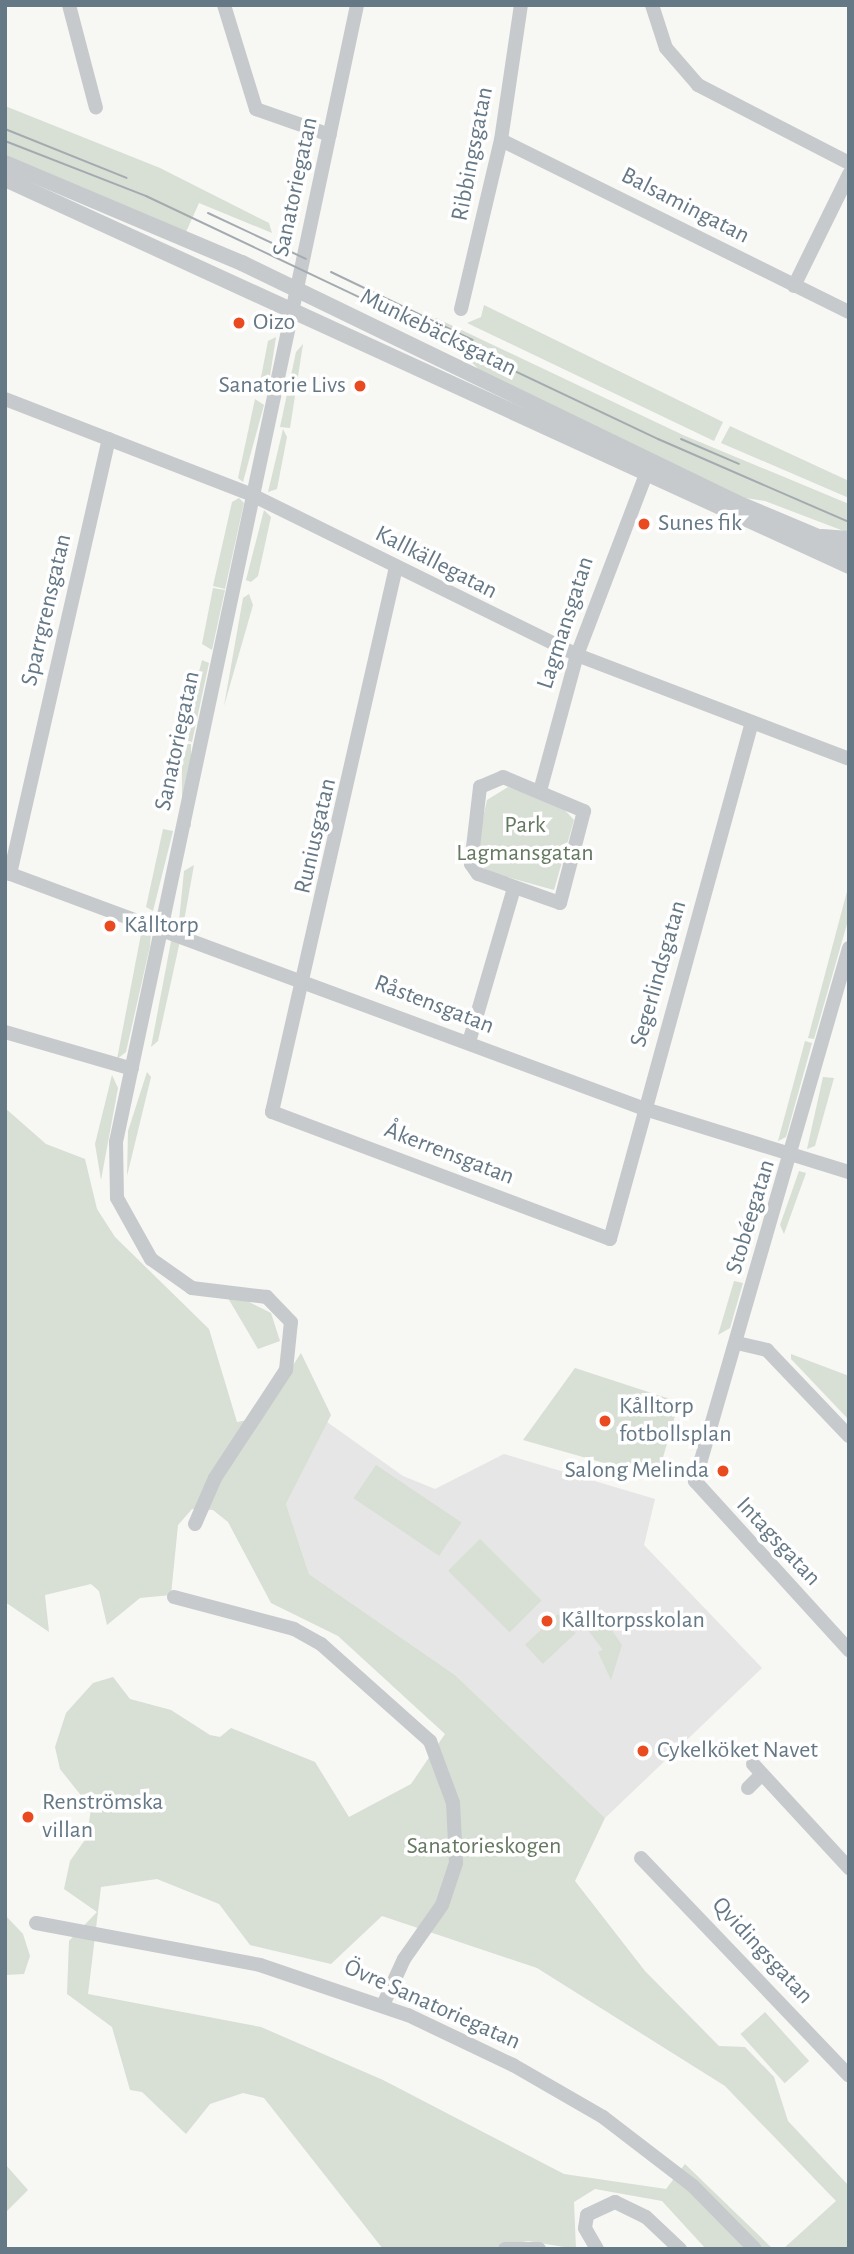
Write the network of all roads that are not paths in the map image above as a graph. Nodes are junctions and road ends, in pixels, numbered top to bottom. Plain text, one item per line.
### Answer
1 (69, 5) edge
2 (224, 5) edge
3 (357, 5) edge
4 (521, 5) edge
5 (652, 5) edge
6 (96, 108) dead end
7 (330, 135) junction
8 (501, 140) junction
9 (5, 163) edge
10 (849, 163) edge
11 (849, 174) edge
12 (5, 179) edge
13 (794, 286) junction
14 (298, 290) junction
15 (461, 309) dead end
16 (294, 311) junction
17 (849, 312) edge
18 (5, 399) edge
19 (109, 439) junction
20 (646, 474) junction
21 (252, 495) junction
22 (805, 532) junction
23 (849, 538) edge
24 (849, 550) edge
25 (849, 566) edge
26 (396, 567) junction
27 (577, 654) junction
28 (752, 722) junction
29 (849, 759) edge
30 (541, 791) junction
31 (8, 873) edge
32 (514, 888) junction
33 (163, 931) junction
34 (849, 948) edge
35 (305, 980) junction
36 (5, 1031) edge
37 (469, 1042) junction
38 (132, 1069) junction
39 (645, 1109) junction
40 (272, 1112) joint
41 (792, 1157) junction
42 (849, 1172) edge
43 (610, 1239) joint
44 (737, 1343) junction
45 (849, 1436) edge
46 (703, 1495) joint
47 (195, 1524) dead end
48 (174, 1597) dead end
49 (849, 1650) edge
50 (748, 1788) dead end
51 (641, 1858) dead end
52 (849, 1868) edge
53 (36, 1923) dead end
54 (383, 2004) junction
55 (849, 2076) edge
56 (505, 2249) edge
57 (539, 2249) edge
58 (597, 2249) edge
59 (680, 2249) edge
60 (755, 2249) edge

1 - 6 street
2 - 7 street
3 - 7 street, Sanatoriegatan
4 - 8 street, Ribbingsgatan
5 - 10 street
7 - 14 street, Sanatoriegatan
8 - 13 street, Balsamingatan
8 - 15 street, Ribbingsgatan
9 - 14 street, Munkebäcksgatan
11 - 13 street
12 - 16 street, Munkebäcksgatan
13 - 17 street, Balsamingatan
14 - 16 street, Sanatoriegatan
14 - 22 street, Munkebäcksgatan
16 - 20 street, Munkebäcksgatan
16 - 21 street, Sanatoriegatan
18 - 19 street, Kallkällegatan
19 - 21 street, Kallkällegatan
19 - 31 street, Sparrgrensgatan
20 - 25 street, Munkebäcksgatan
20 - 27 street, Lagmansgatan
21 - 26 street, Kallkällegatan
21 - 33 street, Sanatoriegatan
22 - 23 street
22 - 24 street, Munkebäcksgatan
26 - 27 street, Kallkällegatan
26 - 35 street, Runiusgatan
27 - 28 street, Kallkällegatan
27 - 30 street, Lagmansgatan
28 - 29 street, Kallkällegatan
28 - 39 street, Segerlindsgatan
30 - 32 street
30 - 32 street
31 - 33 street, Råstensgatan
32 - 37 street
33 - 35 street, Råstensgatan
33 - 38 street, Sanatoriegatan
34 - 41 street, Stobéegatan
35 - 37 street, Råstensgatan
35 - 40 street, Runiusgatan
36 - 38 street
37 - 39 street, Råstensgatan
38 - 47 street, Sanatoriegatan
39 - 41 street, Råstensgatan
39 - 43 street, Segerlindsgatan
40 - 43 street, Åkerrensgatan
41 - 42 street, Råstensgatan
41 - 44 street, Stobéegatan
44 - 45 street
44 - 46 street, Stobéegatan
46 - 49 street, Intagsgatan
48 - 54 street
50 - 52 street
51 - 55 street, Qvidingsgatan
53 - 54 street, Övre Sanatoriegatan
54 - 60 street, Övre Sanatoriegatan
56 - 57 street
58 - 59 street

